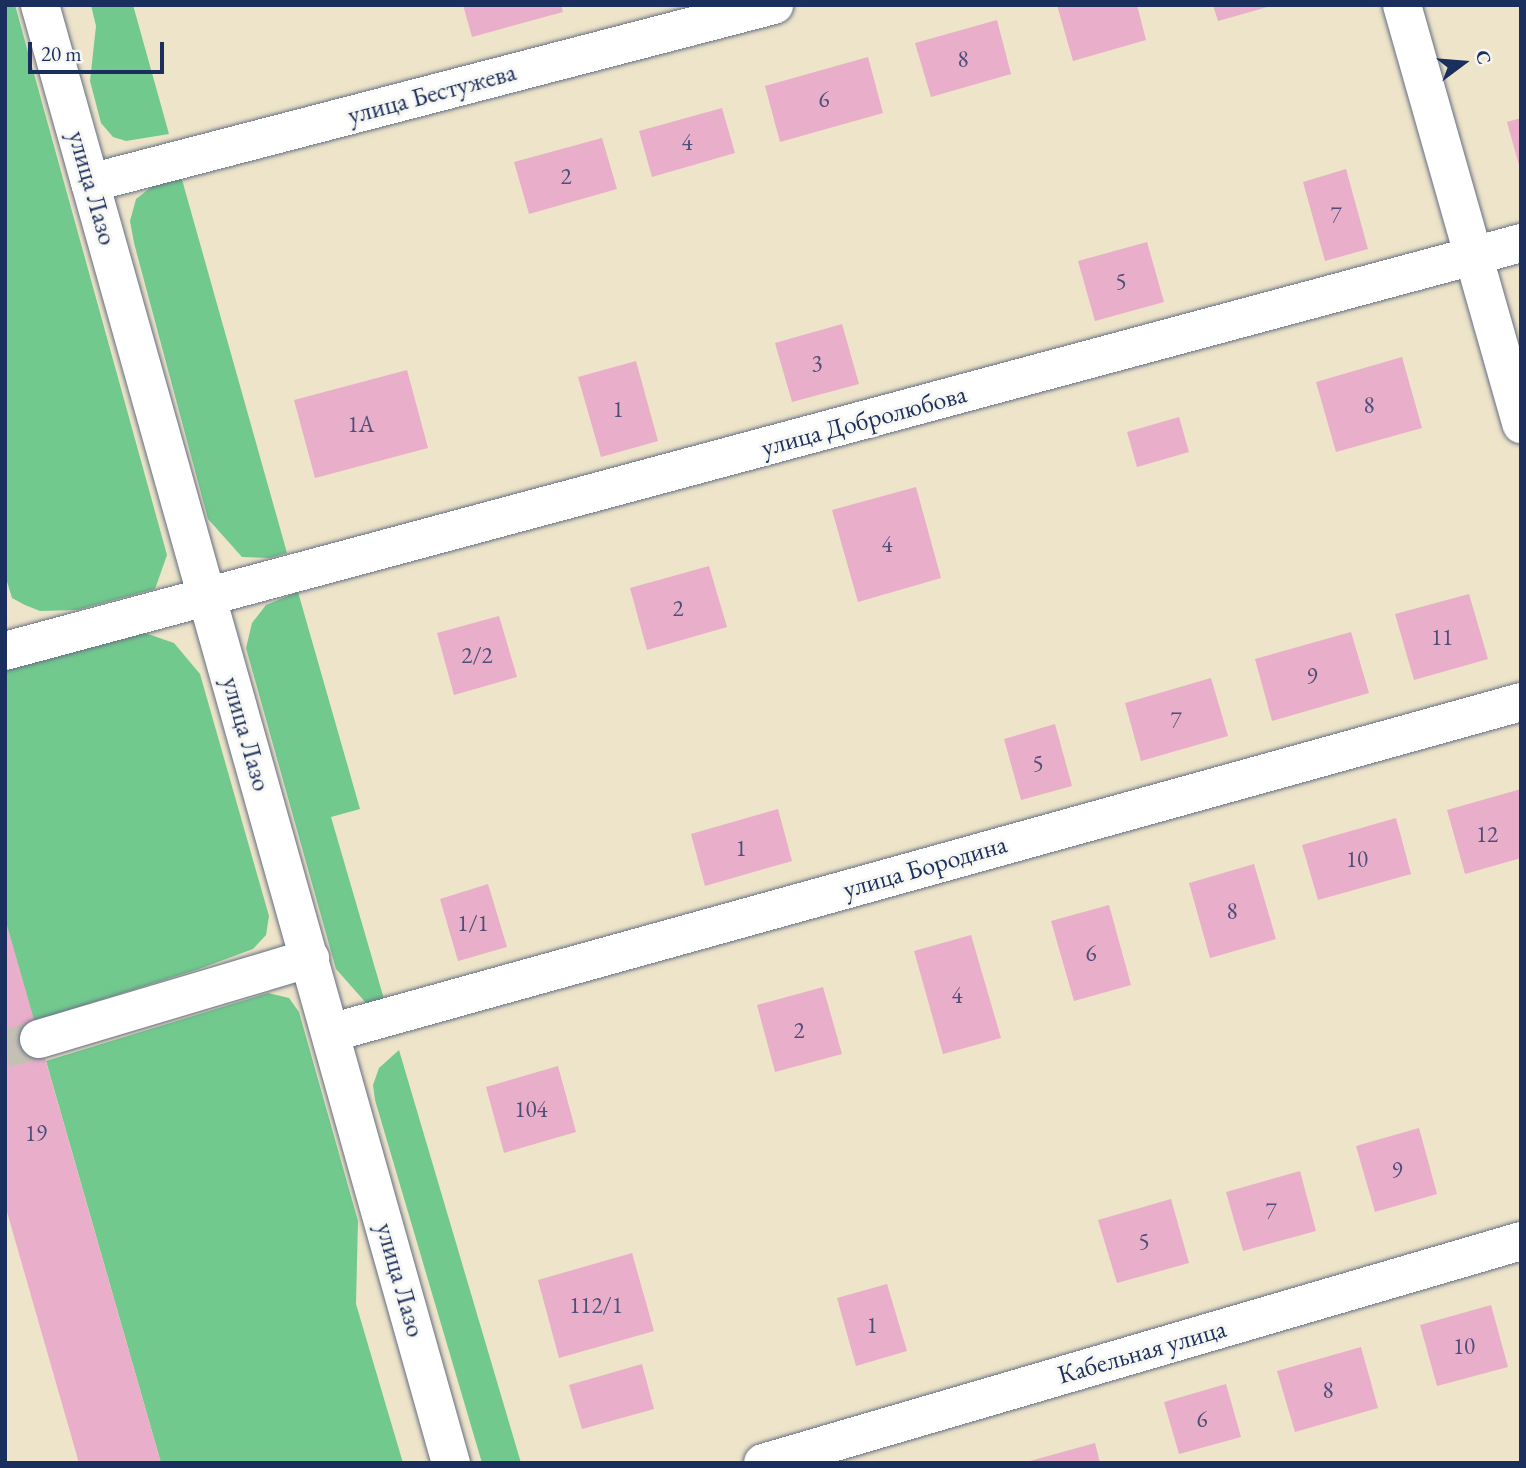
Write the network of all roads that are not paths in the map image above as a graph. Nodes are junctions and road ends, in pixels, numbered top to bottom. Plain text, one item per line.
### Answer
1 (40, 5) edge
2 (774, 5) edge
3 (1402, 5) edge
4 (90, 183) junction
5 (1521, 243) edge
6 (1476, 256) junction
7 (1521, 424) edge
8 (208, 599) junction
9 (5, 651) edge
10 (1521, 702) edge
11 (310, 958) junction
12 (330, 1033) junction
13 (39, 1039) tunnel mouth
14 (1521, 1241) edge
15 (452, 1463) edge
16 (763, 1463) edge

1 - 4 street, улица Лазо
2 - 4 street, улица Бестужева
3 - 6 street
4 - 8 street, улица Лазо
5 - 6 street, улица Добролюбова
6 - 7 street
6 - 8 street, улица Добролюбова
8 - 9 street, улица Добролюбова
8 - 11 street, улица Лазо
10 - 12 street, улица Бородина
11 - 12 street, улица Лазо
11 - 13 street
12 - 15 street, улица Лазо
14 - 16 street, Кабельная улица

